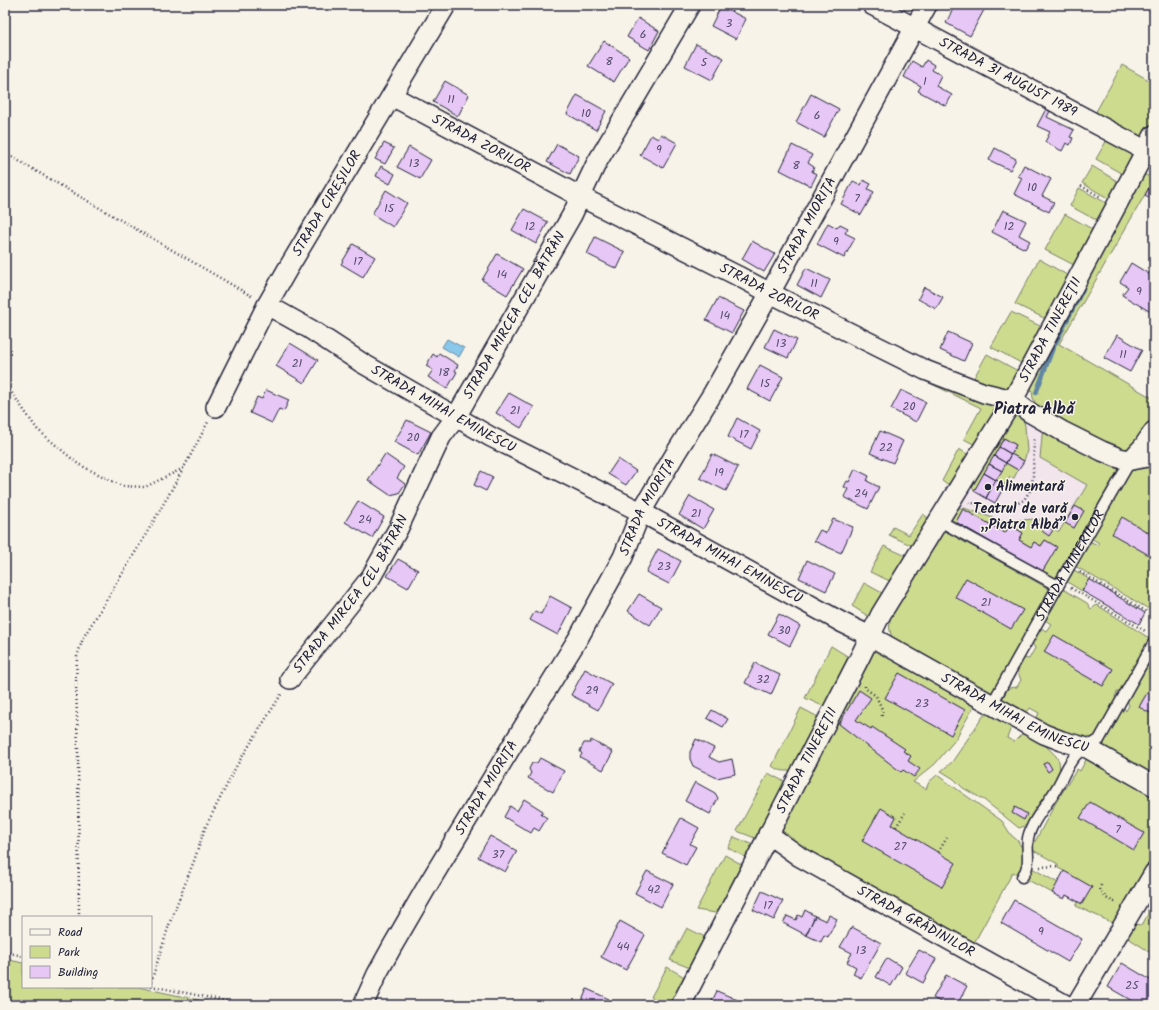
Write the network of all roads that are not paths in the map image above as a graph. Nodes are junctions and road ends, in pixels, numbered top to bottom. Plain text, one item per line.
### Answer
1 (446, 5) edge
2 (690, 5) edge
3 (872, 5) edge
4 (927, 5) edge
5 (915, 28) junction
6 (392, 96) junction
7 (1149, 142) edge
8 (581, 197) junction
9 (770, 293) junction
10 (267, 305) junction
11 (1013, 400) junction
12 (216, 407) road end
13 (456, 417) junction
14 (1154, 430) edge
15 (1154, 458) edge
16 (1131, 460) junction
17 (641, 512) junction
18 (938, 520) junction
19 (1059, 584) junction
20 (870, 636) junction
21 (1154, 642) edge
22 (290, 679) road end
23 (992, 704) junction
24 (1087, 748) junction
25 (1154, 786) edge
26 (768, 834) junction
27 (1154, 873) edge
28 (1022, 877) dead end
29 (363, 1005) edge
30 (681, 1005) edge
31 (1066, 1005) edge
32 (1076, 1005) edge

1 - 6 street, STRADA CIREŞILOR
2 - 8 street, STRADA MIRCEA CEL BĂTRÂN
3 - 5 street, STRADA 31 AUGUST 1989
4 - 5 street, STRADA MIORIŢA
5 - 7 street, STRADA 31 AUGUST 1989
5 - 9 street, STRADA MIORIŢA
6 - 8 street, STRADA ZORILOR
6 - 10 street, STRADA CIREŞILOR
7 - 11 street, STRADA TINEREŢII
8 - 9 street, STRADA ZORILOR
8 - 13 street, STRADA MIRCEA CEL BĂTRÂN
9 - 11 street, STRADA ZORILOR
9 - 17 street, STRADA MIORIŢA
10 - 12 street, STRADA CIREŞILOR
10 - 13 street, STRADA MIHAI EMINESCU
11 - 16 street, STRADA ZORILOR
11 - 18 street, STRADA TINEREŢII
13 - 17 street, STRADA MIHAI EMINESCU
13 - 22 street, STRADA MIRCEA CEL BĂTRÂN
14 - 16 street, STRADA MINERILOR
15 - 16 street, STRADA ZORILOR
16 - 19 lane, STRADA MINERILOR
17 - 20 street, STRADA MIHAI EMINESCU
17 - 29 street, STRADA MIORIŢA
18 - 19 lane
18 - 20 street, STRADA TINEREŢII
19 - 23 lane, STRADA MINERILOR
20 - 23 street, STRADA MIHAI EMINESCU
20 - 26 street, STRADA TINEREŢII
21 - 24 lane
23 - 24 street, STRADA MIHAI EMINESCU
24 - 25 street, STRADA MIHAI EMINESCU
24 - 28 lane
26 - 30 street, STRADA TINEREŢII
26 - 31 street, STRADA GRĂDINILOR
27 - 32 street

